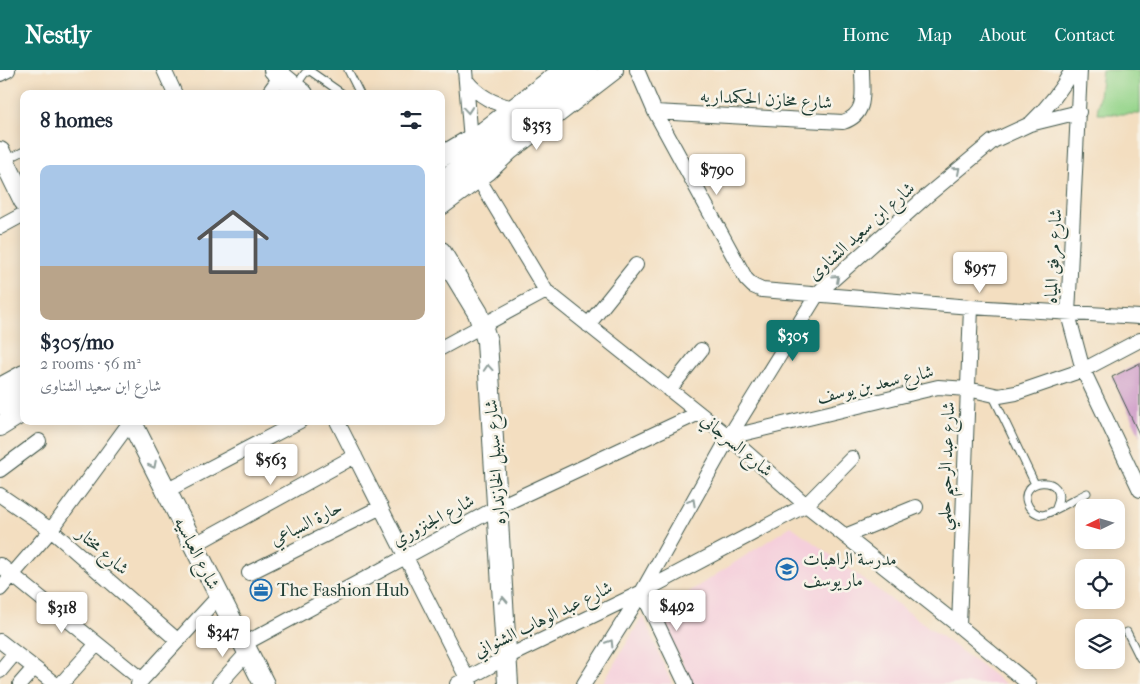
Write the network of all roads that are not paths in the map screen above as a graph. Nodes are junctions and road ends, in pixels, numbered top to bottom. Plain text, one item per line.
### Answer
1 (8, 70) edge
2 (164, 70) edge
3 (348, 70) edge
4 (564, 70) edge
5 (587, 70) edge
6 (595, 70) edge
7 (613, 70) edge
8 (637, 70) edge
9 (862, 70) edge
10 (1072, 70) edge
11 (1080, 70) edge
12 (0, 74) edge
13 (465, 75) edge
14 (288, 82) edge
15 (174, 90) edge
16 (275, 90) edge
17 (337, 90) edge
18 (358, 90) edge
19 (516, 108) junction
20 (655, 112) junction
21 (1079, 112) junction
22 (1030, 124) junction
23 (471, 140) junction
24 (20, 152) edge
25 (445, 155) edge
26 (2, 157) edge
27 (445, 171) edge
28 (478, 178) junction
29 (445, 179) edge
30 (20, 193) edge
31 (445, 202) edge
32 (20, 216) edge
33 (0, 226) edge
34 (445, 258) edge
35 (636, 265) dead end
36 (546, 291) junction
37 (818, 294) junction
38 (971, 307) junction
39 (1068, 314) junction
40 (1140, 317) edge
41 (588, 325) junction
42 (483, 326) junction
43 (1140, 340) edge
44 (445, 346) edge
45 (701, 350) dead end
46 (1083, 370) junction
47 (20, 382) edge
48 (20, 383) edge
49 (0, 388) edge
50 (968, 389) junction
51 (670, 390) junction
52 (992, 394) junction
53 (20, 403) edge
54 (0, 404) edge
55 (0, 413) edge
56 (699, 413) junction
57 (20, 414) edge
58 (128, 425) edge
59 (133, 425) edge
60 (292, 425) edge
61 (339, 425) edge
62 (0, 426) edge
63 (729, 438) junction
64 (39, 442) dead end
65 (355, 456) junction
66 (852, 458) dead end
67 (0, 470) edge
68 (1035, 484) junction
69 (1140, 490) edge
70 (166, 491) junction
71 (1087, 493) dead end
72 (0, 494) edge
73 (806, 505) junction
74 (381, 507) junction
75 (498, 507) junction
76 (916, 507) dead end
77 (1056, 508) junction
78 (51, 530) junction
79 (845, 536) junction
80 (201, 541) dead end
81 (406, 556) junction
82 (0, 565) edge
83 (249, 573) dead end
84 (12, 575) junction
85 (0, 589) edge
86 (642, 592) junction
87 (219, 596) junction
88 (959, 626) junction
89 (1126, 632) dead end
90 (0, 640) edge
91 (177, 640) junction
92 (97, 644) junction
93 (246, 648) junction
94 (15, 653) junction
95 (507, 657) junction
96 (1140, 658) edge
97 (34, 668) junction
98 (0, 671) edge
99 (140, 682) edge
100 (465, 682) edge
101 (20, 684) edge
102 (55, 684) edge
103 (61, 684) edge
104 (219, 684) edge
105 (264, 684) edge
106 (508, 684) edge
107 (584, 684) edge
108 (686, 684) edge
109 (1029, 684) edge

1 - 12 street
2 - 15 street
3 - 18 lane
4 - 19 main road
5 - 27 main road
6 - 29 main road
7 - 28 main road
8 - 20 street
9 - 20 street, شارع مخازن الحكمداريه
10 - 22 street, شارع ابن سعيد الشناوى
11 - 21 street, شارع مرفق المياه
13 - 19 street
13 -> 23 street
14 - 16 street
14 - 17 lane
19 - 23 main road
20 - 37 street
21 - 22 street, شارع ابن سعيد الشناوى
21 - 39 street, شارع مرفق المياه
37 -> 22 street, شارع ابن سعيد الشناوى
23 - 25 main road
24 - 26 lane
26 - 30 main road
28 - 31 main road
28 - 36 street, شارع السرجاني
32 - 33 street
34 - 42 main road, شارع سبيل الخازنداره
35 - 41 street
36 - 41 street, شارع السرجاني
36 - 42 street
37 - 38 street
37 - 63 street, شارع ابن سعيد الشناوى
38 - 39 street
38 - 50 street, شارع عبد الرحيم حلمي
39 - 40 street
39 - 46 street, شارع مرفق المياه
41 - 51 street, شارع السرجاني
42 - 44 street
75 -> 42 main road, شارع سبيل الخازنداره
43 - 46 street, شارع سعد بن يوسف
45 - 51 street
46 - 52 street, شارع سعد بن يوسف
46 - 69 street, شارع مرفق المياه
47 - 49 main road
48 - 54 main road
50 - 52 street, شارع سعد بن يوسف
50 - 63 street, شارع سعد بن يوسف
50 - 88 street, شارع عبد الرحيم حلمي
51 - 56 street, شارع السرجاني
52 - 68 lane
53 - 55 main road
56 - 63 street, شارع السرجاني
56 - 75 street, شارع الجنزوري
57 - 62 main road
58 - 78 street
59 -> 70 main road, شارع العباسيه
60 - 70 street
61 - 65 street
63 - 73 street, شارع السرجاني
86 -> 63 street, شارع ابن سعيد الشناوى
64 - 67 street
65 - 74 street
65 - 80 street
66 - 73 street, شارع عبد الوهاب الشنواني
68 - 77 lane
68 - 77 lane
70 - 87 main road, شارع العباسيه
71 - 77 lane
72 - 78 street, شارع مختار
73 - 79 street, شارع السرجاني
73 - 86 street, شارع عبد الوهاب الشنواني
74 - 81 street
74 - 83 street, حارة السباعي
75 - 81 street, شارع الجنزوري
95 -> 75 main road, شارع سبيل الخازنداره
76 - 79 street
78 - 84 street
78 - 91 street, شارع مختار
79 - 88 street, شارع السرجاني
81 - 93 street, شارع الجنزوري
81 - 100 street
82 - 84 street
84 - 85 street
84 - 92 street
86 - 95 street, شارع عبد الوهاب الشنواني
107 -> 86 street, شارع ابن سعيد الشناوى
86 - 108 street
87 - 91 street
87 - 93 main road, شارع العباسيه
88 - 109 street, شارع السرجاني
89 - 96 lane
90 - 94 street
91 - 99 street
92 - 99 street
92 - 103 street
93 - 104 street, شارع الجنزوري
93 - 105 main road, شارع العباسيه
94 - 97 street
94 - 98 street
95 - 100 street, شارع عبد الوهاب الشنواني
95 - 106 main road, شارع سبيل الخازنداره
97 - 101 street
97 - 102 street

